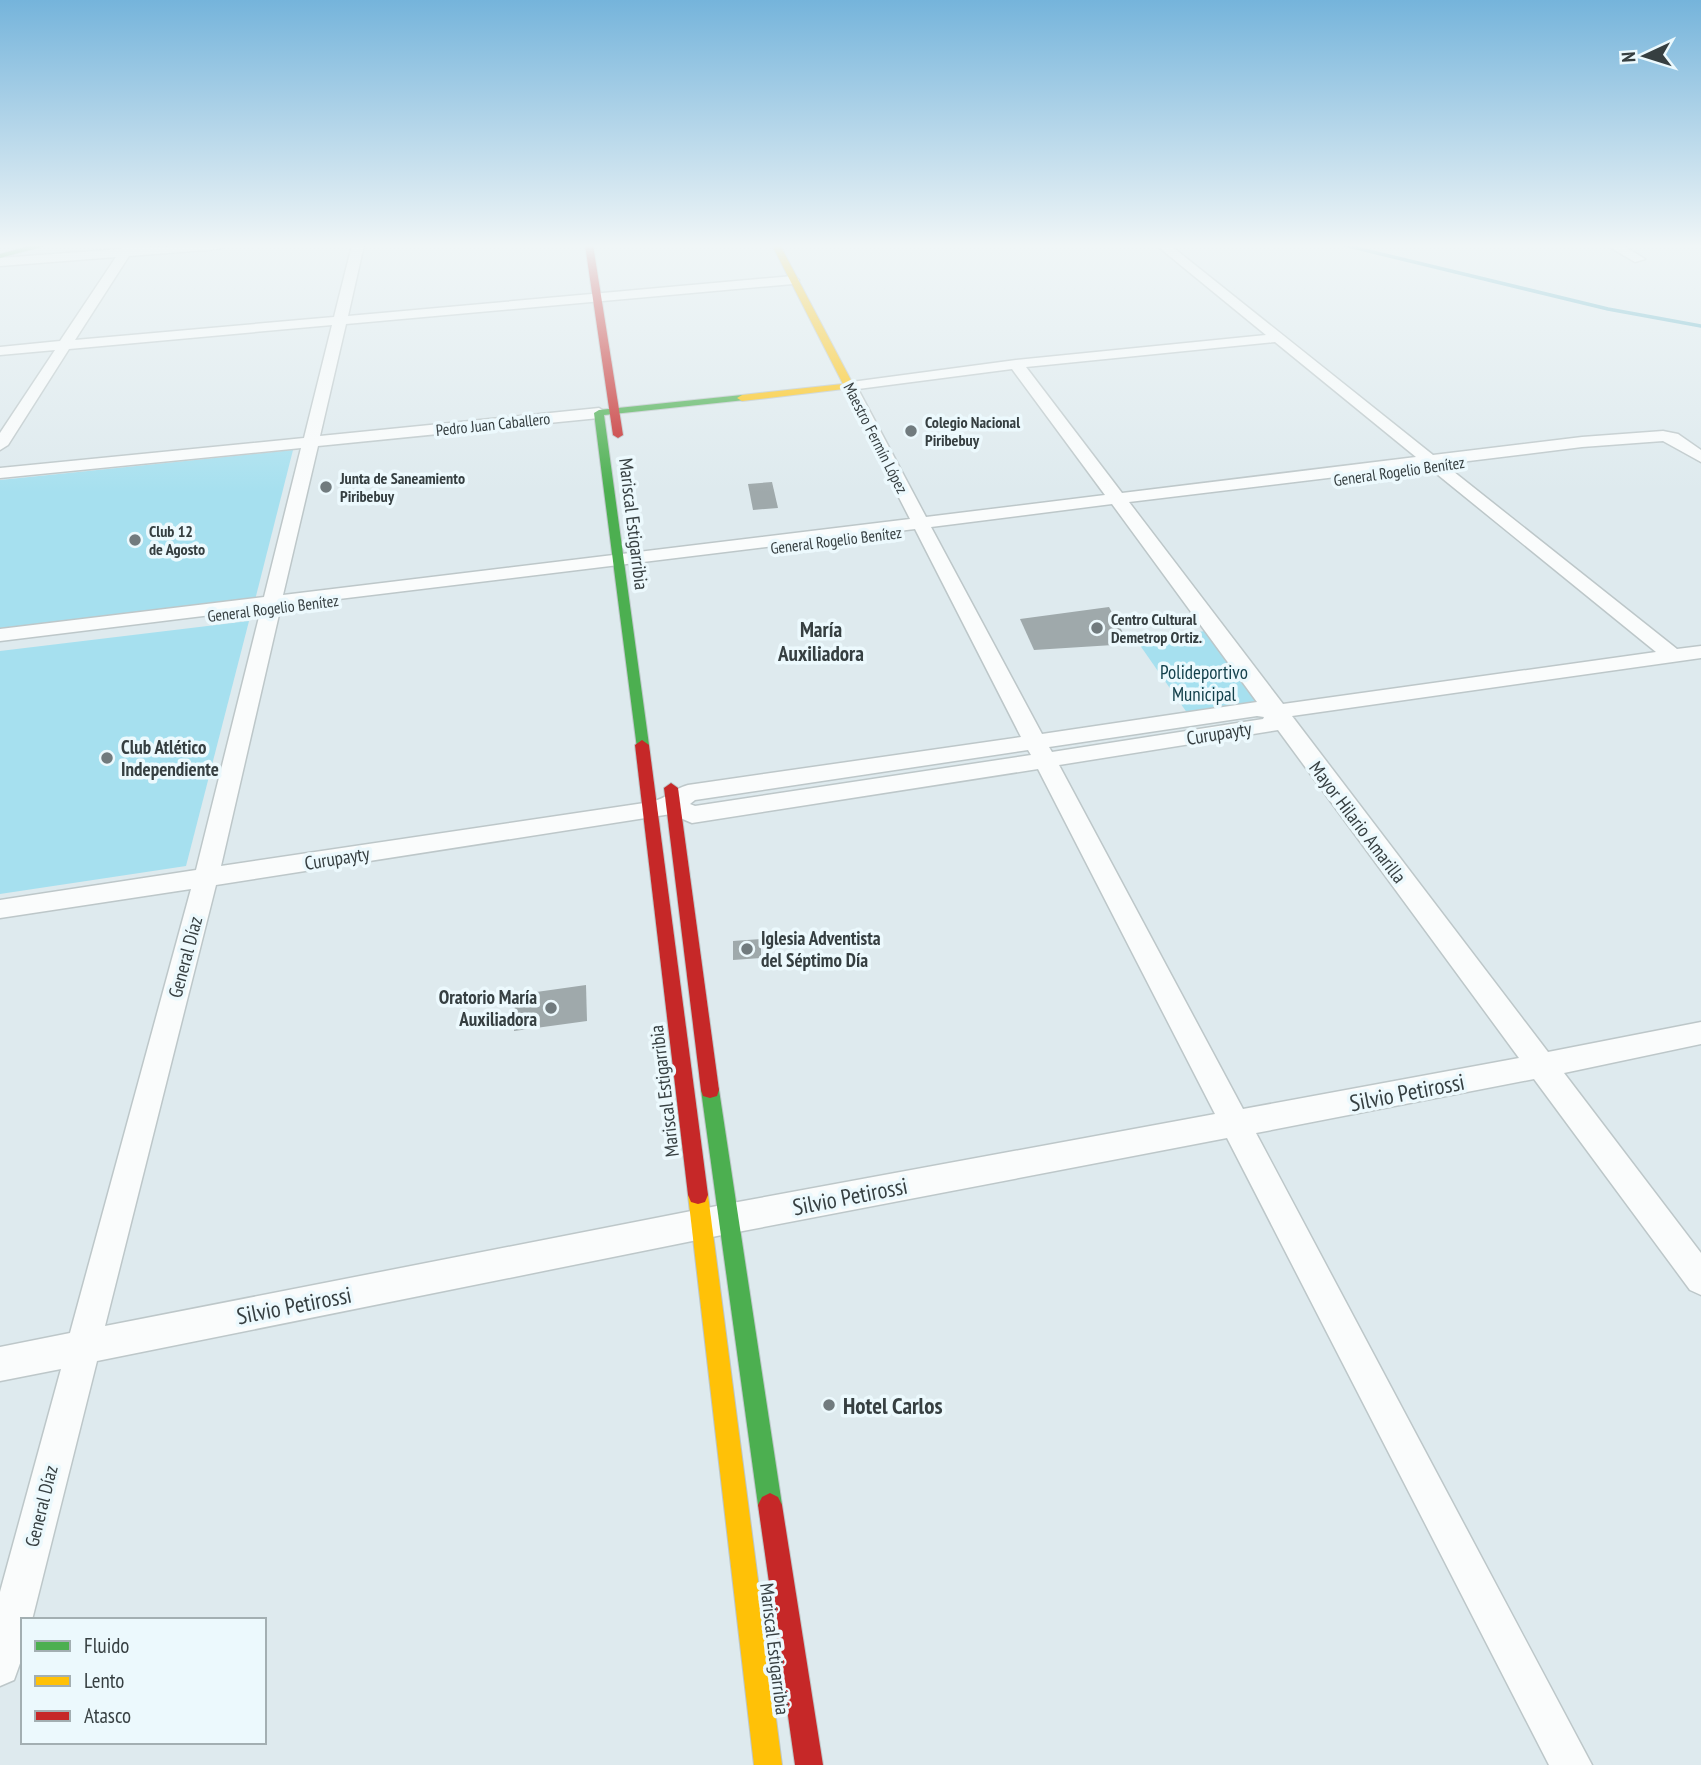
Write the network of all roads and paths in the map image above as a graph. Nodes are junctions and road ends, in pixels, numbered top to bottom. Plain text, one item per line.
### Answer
1 (76, 327) edge
2 (261, 327) edge
3 (337, 327) edge
4 (600, 327) edge
5 (818, 327) edge
6 (1265, 327) edge
7 (1283, 342) junction
8 (64, 346) junction
9 (0, 351) edge
10 (1019, 368) junction
11 (849, 386) junction
12 (607, 412) junction
13 (1701, 433) edge
14 (1672, 437) junction
15 (310, 443) junction
16 (0, 445) edge
17 (621, 451) dead end
18 (1701, 457) edge
19 (1434, 463) junction
20 (0, 473) edge
21 (1119, 504) junction
22 (921, 526) junction
23 (618, 562) junction
24 (271, 605) junction
25 (0, 635) edge
26 (0, 642) edge
27 (1701, 652) edge
28 (1673, 656) junction
29 (1276, 712) junction
30 (1039, 752) junction
31 (668, 765) dead end
32 (663, 808) junction
33 (206, 878) junction
34 (0, 909) edge
35 (1701, 1033) edge
36 (1541, 1066) junction
37 (1234, 1124) junction
38 (714, 1222) junction
39 (1701, 1279) edge
40 (82, 1347) junction
41 (0, 1363) edge
42 (0, 1666) edge
43 (768, 1765) edge
44 (810, 1765) edge
45 (1572, 1765) edge

1 - 8 street
2 - 8 street
3 - 15 street, General Díaz
4 - 12 street, Mariscal Estigarribia
5 - 11 street, Maestro Fermín López
6 - 7 street
7 - 10 street, Pedro Juan Caballero
7 - 19 street
8 - 9 street
8 - 16 street
10 - 11 street, Pedro Juan Caballero
10 - 21 street, Mayor Hilario Amarilla
11 - 12 street, Pedro Juan Caballero
11 - 22 street, Maestro Fermín López
12 - 15 street, Pedro Juan Caballero
12 - 17 street
12 - 23 street, Mariscal Estigarribia
13 - 14 street, General Rogelio Benítez
14 - 18 street
14 - 19 street, General Rogelio Benítez
15 - 20 street, Pedro Juan Caballero
15 - 24 street, General Díaz
19 - 21 street, General Rogelio Benítez
19 - 28 street
21 - 22 street, General Rogelio Benítez
21 - 29 street, Mayor Hilario Amarilla
22 - 23 street, General Rogelio Benítez
22 - 30 street, Maestro Fermín López
23 - 24 street, General Rogelio Benítez
23 - 32 street, Mariscal Estigarribia
24 - 25 street, General Rogelio Benítez
24 - 26 street, General Rogelio Benítez
24 - 33 street, General Díaz
27 - 28 street
28 - 29 street
29 - 30 street, Curupayty
29 - 36 street, Mayor Hilario Amarilla
30 - 32 street, Curupayty
30 - 37 street, Maestro Fermín López
31 - 32 street
32 - 33 street, Curupayty
32 - 38 street
32 - 38 street, Mariscal Estigarribia
33 - 34 street, Curupayty
33 - 40 street, General Díaz
35 - 36 street, Silvio Petirossi
36 - 37 street, Silvio Petirossi
36 - 39 street, Mayor Hilario Amarilla
37 - 38 street, Silvio Petirossi
37 - 45 street, Maestro Fermín López
38 - 40 street, Silvio Petirossi
38 - 43 street, Mariscal Estigarribia
38 - 44 street
40 - 41 street, Silvio Petirossi
40 - 42 street, General Díaz

